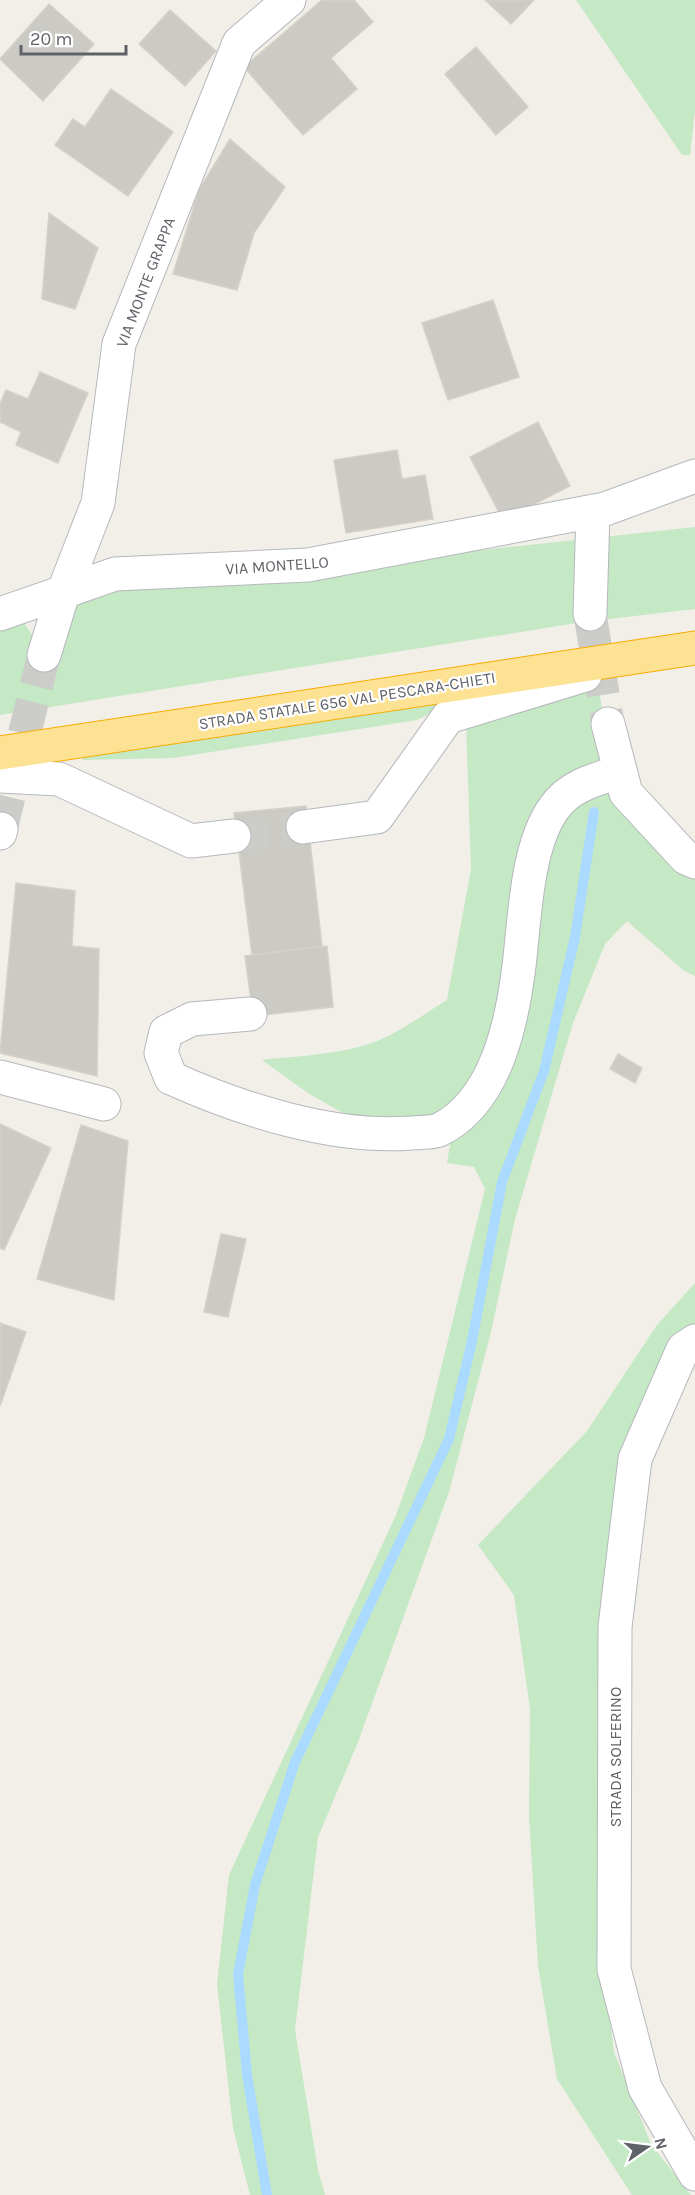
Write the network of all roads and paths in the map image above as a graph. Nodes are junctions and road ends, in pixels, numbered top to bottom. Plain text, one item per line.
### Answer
1 (289, 0) edge
2 (695, 476) edge
3 (592, 511) junction
4 (63, 593) junction
5 (0, 614) edge
6 (590, 614) tunnel mouth
7 (695, 648) edge
8 (655, 652) junction
9 (44, 655) tunnel mouth
10 (608, 724) tunnel mouth
11 (0, 753) edge
12 (620, 772) junction
13 (0, 776) edge
14 (303, 826) tunnel mouth
15 (234, 836) tunnel mouth
16 (695, 862) edge
17 (250, 1014) dead end
18 (0, 1077) edge
19 (104, 1104) dead end
20 (695, 1341) edge
21 (695, 2174) edge

1 - 4 street, VIA MONTE GRAPPA
2 - 3 street, VIA MONTELLO
3 - 4 street, VIA MONTELLO
3 - 6 street
4 - 5 street, VIA MONTELLO
4 - 9 street, VIA MONTE GRAPPA
7 - 8 highway, STRADA STATALE 656 VAL PESCARA-CHIETI
8 - 11 highway, STRADA STATALE 656 VAL PESCARA-CHIETI
8 - 14 street
10 - 12 street
12 - 16 street
12 - 17 street
13 - 15 street
18 - 19 street
20 - 21 street, STRADA SOLFERINO

